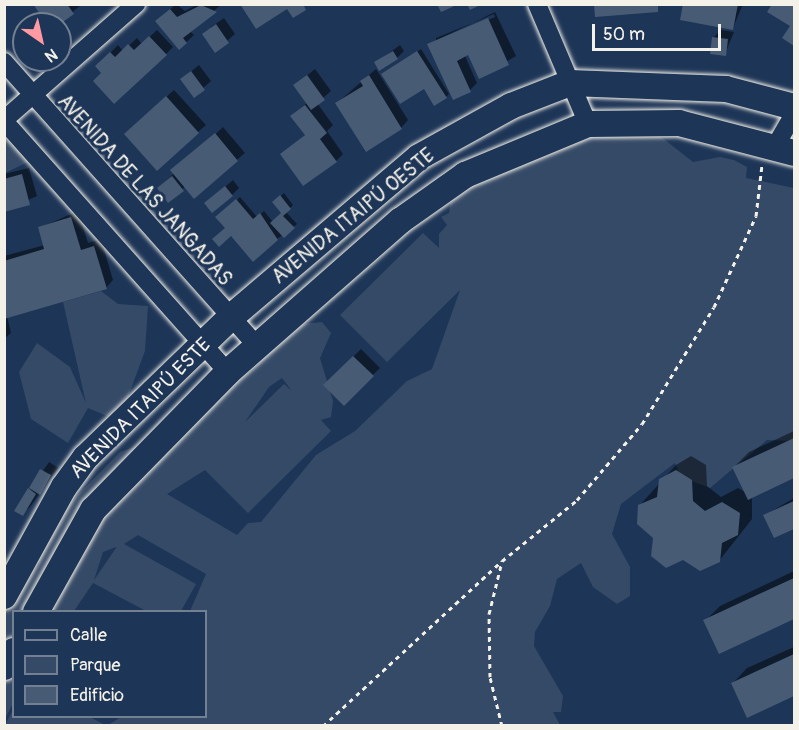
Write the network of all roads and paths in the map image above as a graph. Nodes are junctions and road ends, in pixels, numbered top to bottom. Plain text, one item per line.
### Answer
1 (136, 4) edge
2 (537, 4) edge
3 (4, 62) edge
4 (570, 83) junction
5 (31, 98) junction
6 (795, 107) edge
7 (795, 114) edge
8 (4, 121) edge
9 (588, 124) junction
10 (778, 147) edge
11 (230, 318) junction
12 (203, 344) junction
13 (256, 345) junction
14 (228, 372) junction
15 (64, 487) junction
16 (93, 510) junction
17 (502, 561) junction
18 (4, 596) edge
19 (37, 610) edge
20 (12, 654) edge
21 (4, 667) edge
22 (323, 726) edge
23 (502, 726) edge

1 - 5 street
2 - 4 street
3 - 5 street, AVENIDA DE LAS JANGADAS
4 - 6 street, AVENIDA ITAIPÚ OESTE
4 - 9 street
4 - 11 street, AVENIDA ITAIPÚ OESTE
5 - 8 street
5 - 11 street, AVENIDA DE LAS JANGADAS
7 - 10 street
8 - 12 street
9 - 10 street, AVENIDA ITAIPÚ OESTE
9 - 13 street, AVENIDA ITAIPÚ OESTE
10 - 17 path
11 - 12 street, AVENIDA ITAIPÚ ESTE
11 - 13 street, AVENIDA DE LAS JANGADAS
12 - 14 street
12 - 15 street, AVENIDA ITAIPÚ ESTE
13 - 14 street, AVENIDA ITAIPÚ ESTE
14 - 16 street, AVENIDA ITAIPÚ ESTE
15 - 16 street
15 - 18 street, AVENIDA ITAIPÚ ESTE
16 - 19 street, AVENIDA ITAIPÚ ESTE
17 - 22 path
17 - 23 path
20 - 21 street

